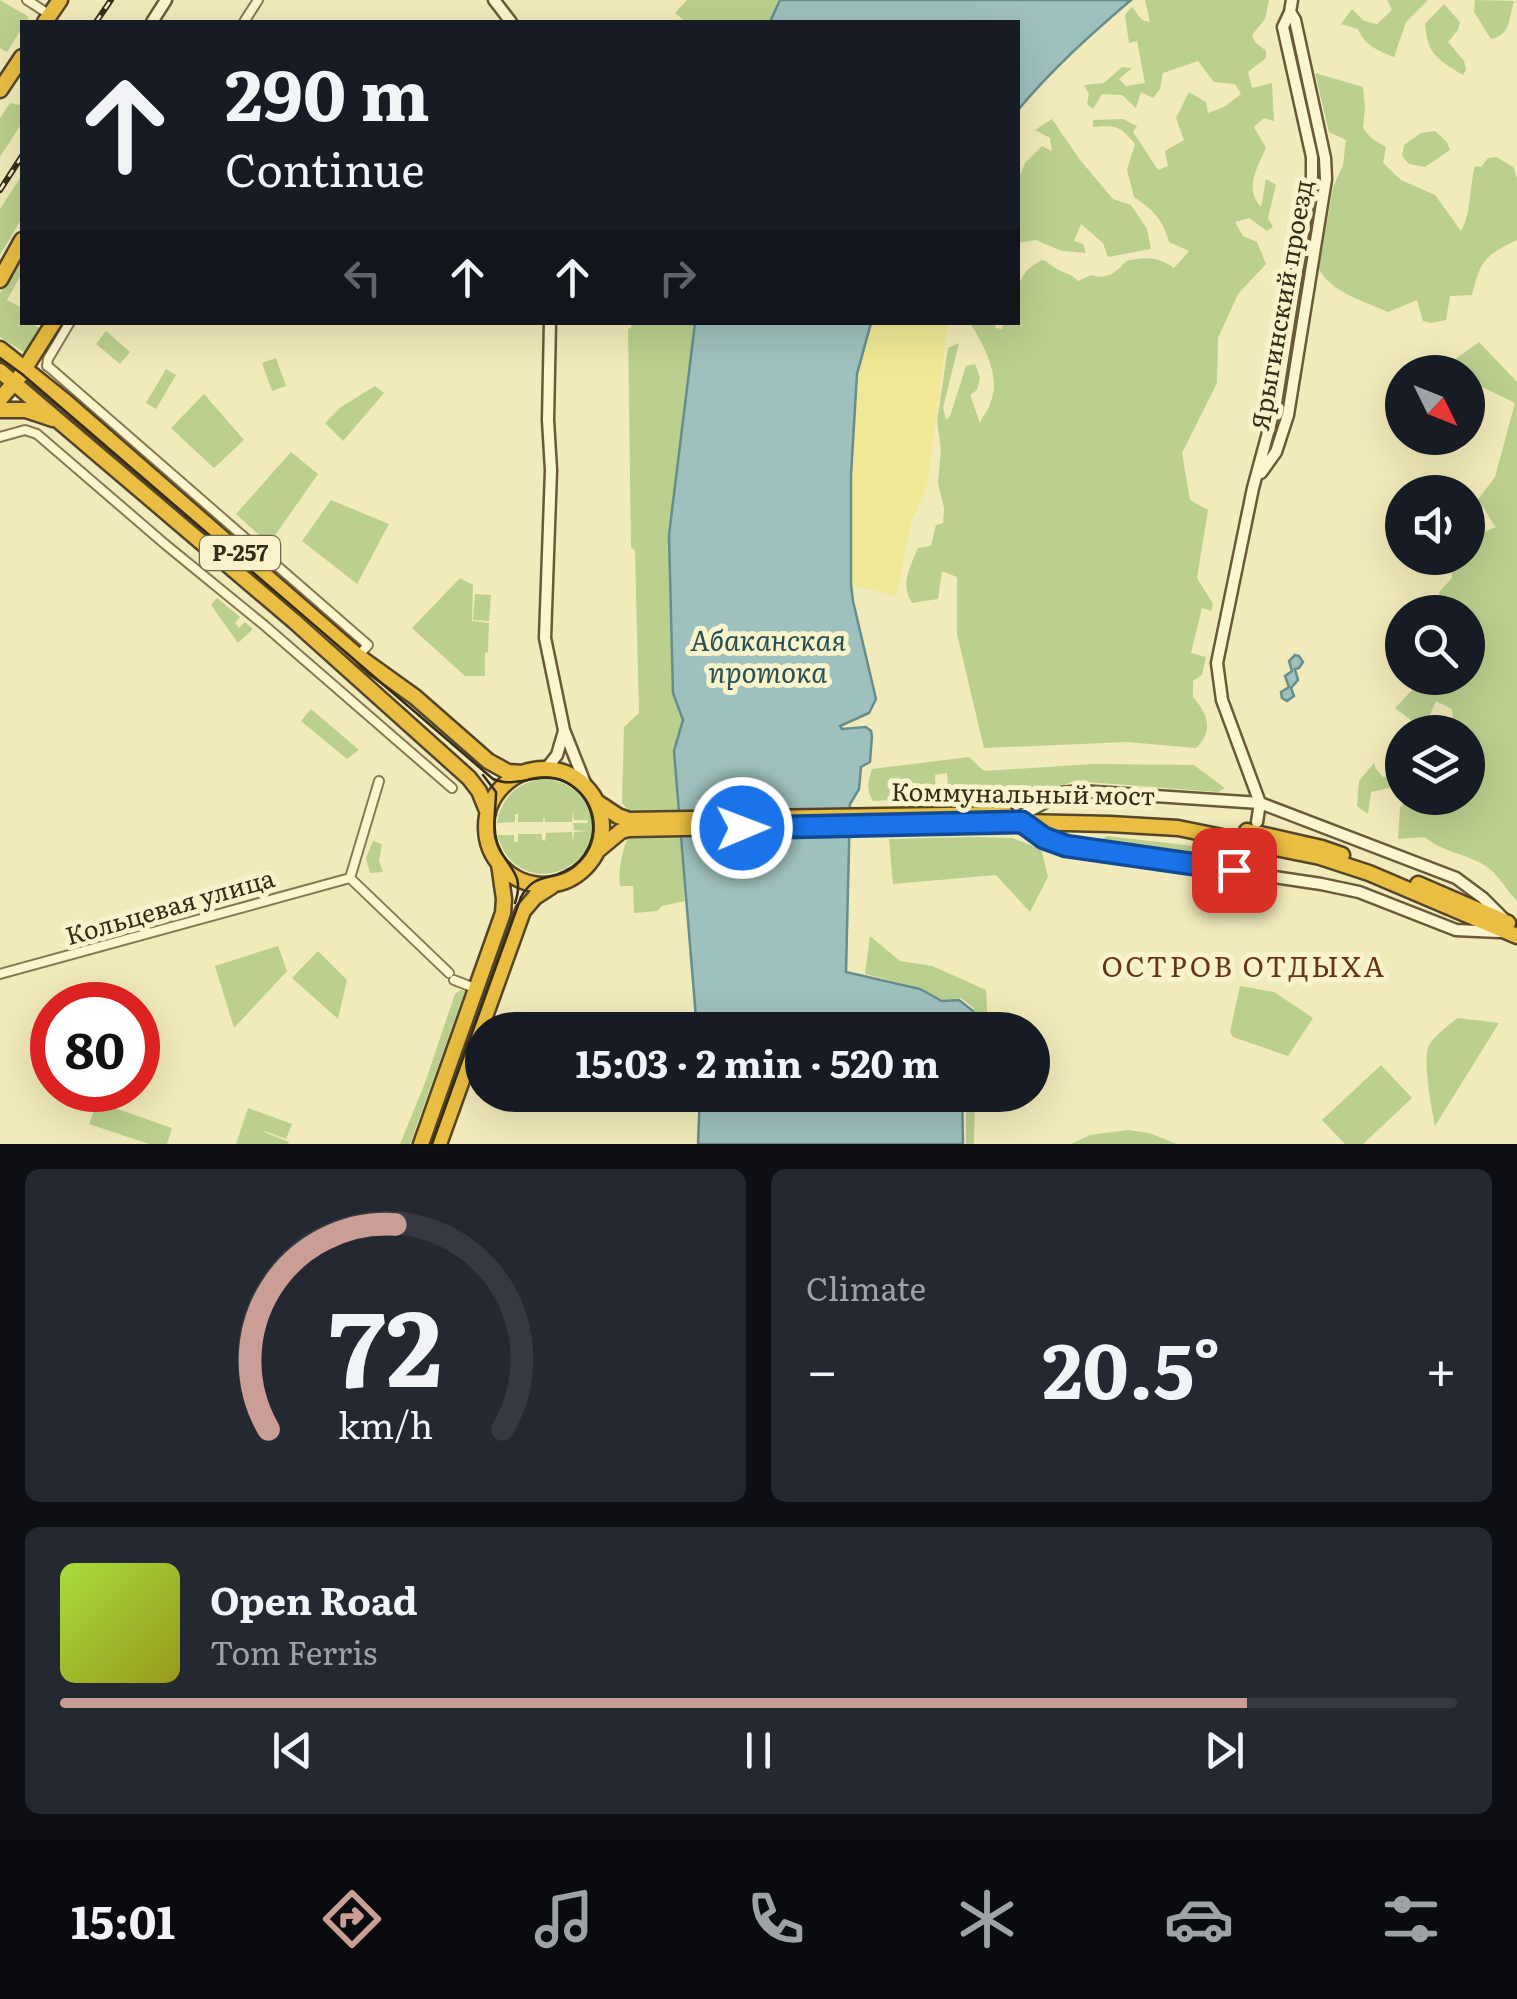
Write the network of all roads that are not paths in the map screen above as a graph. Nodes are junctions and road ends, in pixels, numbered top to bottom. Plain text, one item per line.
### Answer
1 (27, 0) edge
2 (60, 0) edge
3 (1291, 6) edge
4 (48, 19) edge
5 (20, 60) edge
6 (0, 90) edge
7 (20, 244) edge
8 (0, 279) edge
9 (52, 325) edge
10 (68, 325) edge
11 (550, 325) edge
12 (0, 349) edge
13 (38, 350) junction
14 (25, 367) junction
15 (0, 371) edge
16 (16, 382) junction
17 (50, 388) junction
18 (0, 399) edge
19 (0, 410) edge
20 (1274, 413) junction
21 (1288, 415) junction
22 (61, 421) junction
23 (0, 436) edge
24 (1255, 482) junction
25 (358, 656) junction
26 (564, 730) junction
27 (546, 769) junction
28 (523, 773) junction
29 (379, 781) dead end
30 (452, 788) dead end
31 (588, 788) junction
32 (597, 802) junction
33 (1260, 803) junction
34 (488, 813) junction
35 (1023, 818) junction
36 (1256, 822) dead end
37 (629, 824) junction
38 (597, 851) junction
39 (1250, 855) dead end
40 (499, 863) junction
41 (1246, 872) junction
42 (350, 878) junction
43 (556, 883) junction
44 (1511, 929) edge
45 (0, 974) edge
46 (476, 989) junction
47 (421, 1144) edge
48 (439, 1144) edge

1 - 4 street
2 - 4 highway
3 - 20 main road, Ярыгинский проезд
3 - 21 main road, Ярыгинский проезд
5 - 6 highway
7 - 8 highway
9 - 13 highway
10 - 25 street
11 - 26 main road
12 - 14 highway, Р-257
13 - 14 highway
13 - 17 highway
14 - 16 highway
14 - 17 highway, Р-257
15 - 16 highway, Р-257
16 - 18 highway
16 - 22 highway, Р-257
17 - 25 highway, Р-257
19 - 22 highway
20 - 21 main road
20 - 24 main road, Ярыгинский проезд
21 - 24 main road, Ярыгинский проезд
22 - 34 highway, Р-257
23 - 30 street
24 - 33 main road, Ярыгинский проезд
25 - 28 highway, Р-257
26 - 27 main road
26 - 31 main road
27 - 28 highway
27 - 31 highway
28 - 34 highway
29 - 42 street
31 - 32 highway
32 - 37 highway
32 - 38 highway
33 - 35 main road
33 - 36 main road
33 - 44 main road
34 - 40 highway, Р-257
35 - 37 highway, Коммунальный мост
35 - 41 main road
35 - 44 highway, Коммунальный мост
37 - 38 highway
38 - 43 highway
39 - 41 main road
40 - 43 highway
40 - 46 highway
41 - 44 main road
42 - 45 street, Кольцевая улица
42 - 46 street
43 - 48 highway
46 - 47 highway

